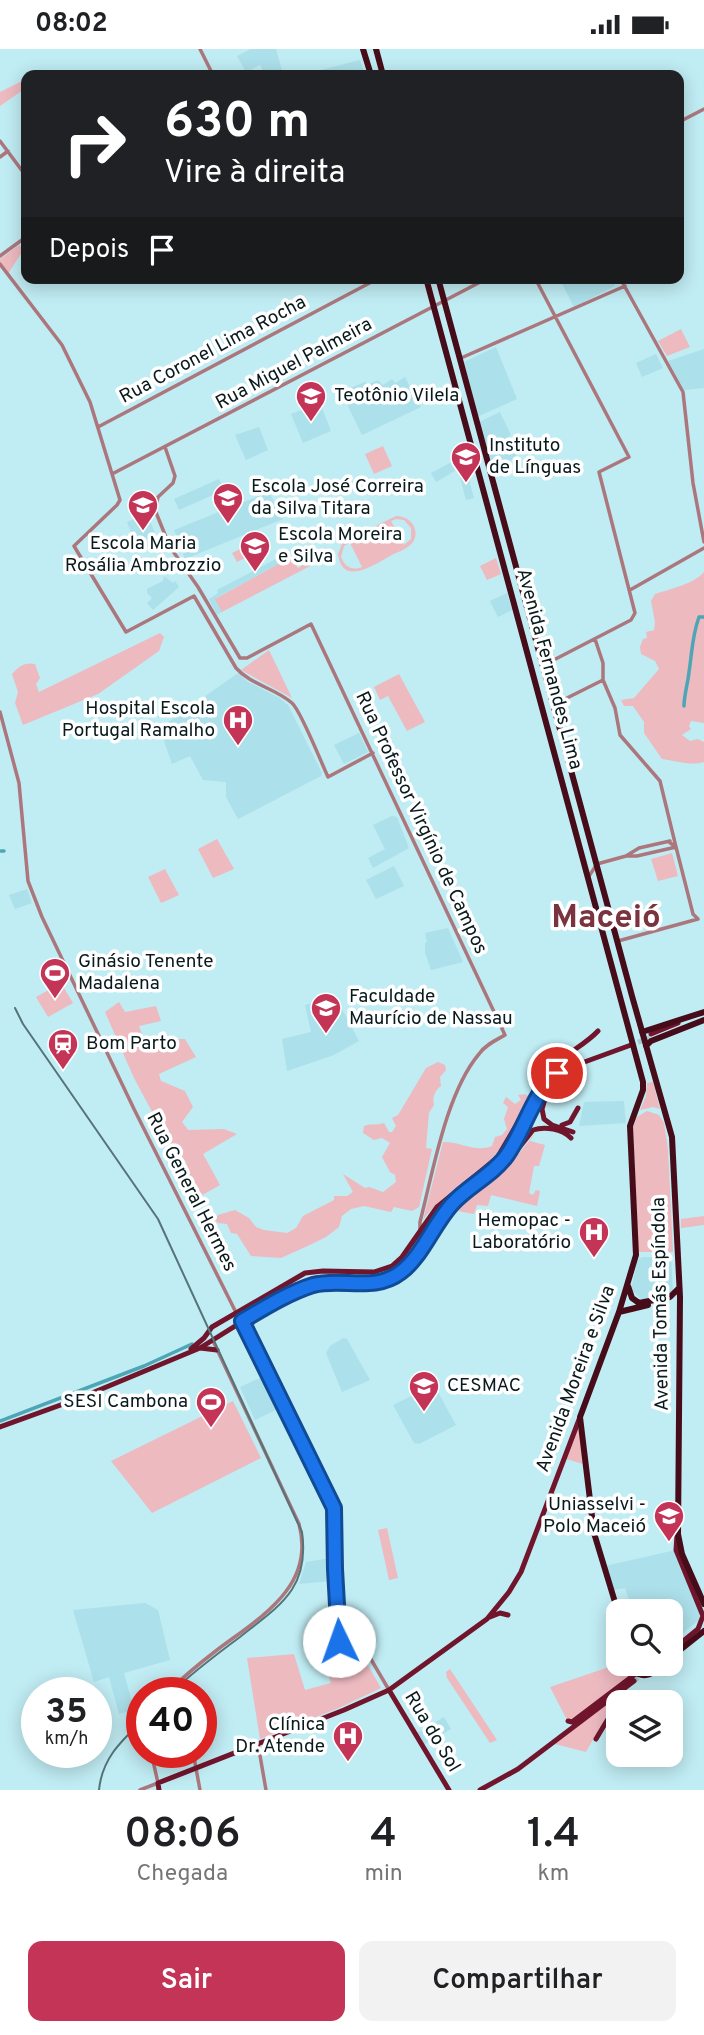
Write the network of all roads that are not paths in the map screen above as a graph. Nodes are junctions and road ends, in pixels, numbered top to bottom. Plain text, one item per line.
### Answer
1 (200, 49) edge
2 (363, 49) edge
3 (376, 49) edge
4 (210, 70) edge
5 (369, 70) edge
6 (382, 70) edge
7 (704, 109) edge
8 (684, 119) edge
9 (0, 141) edge
10 (8, 151) junction
11 (0, 157) edge
12 (21, 169) edge
13 (21, 240) edge
14 (0, 255) edge
15 (0, 264) edge
16 (368, 284) edge
17 (428, 284) edge
18 (440, 284) edge
19 (477, 284) edge
20 (538, 284) edge
21 (625, 286) joint
22 (445, 301) junction
23 (434, 307) junction
24 (555, 317) junction
25 (458, 358) junction
26 (98, 427) junction
27 (165, 447) junction
28 (112, 474) junction
29 (704, 542) edge
30 (704, 548) edge
31 (631, 587) junction
32 (595, 639) junction
33 (543, 666) junction
34 (603, 680) junction
35 (554, 705) junction
36 (0, 712) edge
37 (373, 753) junction
38 (674, 837) junction
39 (670, 842) junction
40 (676, 847) junction
41 (626, 856) junction
42 (597, 864) junction
43 (589, 876) junction
44 (694, 914) junction
45 (692, 921) junction
46 (618, 941) junction
47 (704, 1016) edge
48 (598, 1031) dead end
49 (642, 1032) junction
50 (651, 1035) tunnel mouth
51 (588, 1041) junction
52 (594, 1046) dead end
53 (646, 1046) junction
54 (652, 1067) joint
55 (641, 1068) joint
56 (550, 1079) junction
57 (537, 1090) junction
58 (579, 1108) dead end
59 (559, 1126) junction
60 (483, 1179) junction
61 (420, 1230) junction
62 (415, 1257) junction
63 (627, 1284) junction
64 (680, 1288) junction
65 (275, 1289) junction
66 (632, 1298) junction
67 (260, 1299) junction
68 (280, 1300) junction
69 (680, 1304) junction
70 (264, 1308) junction
71 (632, 1309) junction
72 (237, 1312) junction
73 (619, 1312) junction
74 (242, 1321) junction
75 (221, 1322) junction
76 (227, 1331) junction
77 (213, 1341) junction
78 (200, 1348) junction
79 (217, 1350) junction
80 (183, 1355) junction
81 (580, 1417) junction
82 (0, 1427) edge
83 (678, 1534) junction
84 (685, 1560) junction
85 (704, 1597) edge
86 (614, 1599) edge
87 (704, 1604) edge
88 (703, 1614) edge
89 (508, 1615) dead end
90 (487, 1619) junction
91 (704, 1631) edge
92 (683, 1641) edge
93 (683, 1648) edge
94 (634, 1676) tunnel mouth
95 (185, 1677) edge
96 (634, 1681) tunnel mouth
97 (388, 1689) junction
98 (625, 1689) junction
99 (568, 1721) dead end
100 (596, 1739) dead end
101 (258, 1744) junction
102 (154, 1768) edge
103 (196, 1769) junction
104 (158, 1787) edge
105 (140, 1790) edge
106 (200, 1790) edge
107 (266, 1790) edge
108 (449, 1790) edge
109 (480, 1790) edge

1 - 4 street
2 - 5 highway
3 - 6 highway
7 - 8 street
9 - 10 street
10 - 11 street
10 - 12 street
13 - 14 street
15 - 26 street
16 - 26 street, Rua Coronel Lima Rocha
17 - 23 highway, Avenida Fernandes Lima
18 - 22 highway, Avenida Fernandes Lima
19 - 22 street, Rua Miguel Palmeira
20 - 24 street
21 - 24 street
21 - 29 street
22 - 23 street, Rua Miguel Palmeira
22 - 25 highway, Avenida Fernandes Lima
23 - 27 street, Rua Miguel Palmeira
23 - 43 highway, Avenida Fernandes Lima
24 - 25 street
24 - 31 street
25 - 33 highway, Avenida Fernandes Lima
26 - 28 street
27 - 28 street, Rua Miguel Palmeira
27 - 37 street, Rua Professor Virgínio de Campos
28 - 37 street
30 - 31 street
31 - 32 street
32 - 33 street
32 - 34 street
33 - 35 highway, Avenida Fernandes Lima
34 - 35 street
34 - 38 street
35 - 42 highway, Avenida Fernandes Lima
36 - 72 street, Rua General Hermes
37 - 61 street, Rua Professor Virgínio de Campos
38 - 39 street
38 - 40 street
39 - 40 street
39 - 41 street
40 - 41 street
40 - 44 street
41 - 42 street
42 - 43 street
42 - 46 highway, Avenida Fernandes Lima
43 - 55 highway, Avenida Fernandes Lima
44 - 45 street
44 - 45 street
45 - 46 street
46 - 49 highway, Avenida Fernandes Lima
47 - 49 highway
47 - 50 main road
47 - 53 highway
48 - 51 main road
49 - 53 highway, Avenida Fernandes Lima
51 - 52 main road
51 - 57 main road
53 - 54 highway, Avenida Fernandes Lima
54 - 64 highway, Avenida Tomás Espíndola
55 - 63 highway, Avenida Moreira e Silva
56 - 57 main road
56 - 59 main road
56 - 60 main road
57 - 61 main road
58 - 59 main road
59 - 60 main road
60 - 62 main road
61 - 62 main road
61 - 65 main road
62 - 68 main road
63 - 66 highway
63 - 73 highway, Avenida Moreira e Silva
64 - 66 highway
64 - 69 highway, Avenida Tomás Espíndola
65 - 67 main road
65 - 68 main road
66 - 71 highway
67 - 70 main road
67 - 72 main road
68 - 70 main road
69 - 71 highway
69 - 83 highway, Avenida Tomás Espíndola
70 - 74 main road
71 - 73 highway
72 - 74 street, Rua General Hermes
72 - 75 main road
73 - 81 highway, Avenida Moreira e Silva
74 - 76 main road
74 - 97 street, Rua General Hermes
75 - 76 main road
75 - 80 main road
76 - 77 main road
77 - 78 main road
77 - 79 street
78 - 79 main road
78 - 80 main road
79 - 95 street
80 - 82 main road
81 - 86 highway
81 - 90 main road, Avenida Moreira e Silva
83 - 84 highway, Avenida Tomás Espíndola
83 - 88 main road
84 - 85 highway
84 - 87 highway
88 - 92 main road
89 - 90 main road
90 - 97 main road, Avenida Moreira e Silva
91 - 93 highway
94 - 99 main road
96 - 98 main road
97 - 101 main road, Avenida Moreira e Silva
97 - 108 main road, Rua do Sol
98 - 100 main road
98 - 109 main road
101 - 103 main road, Avenida Moreira e Silva
101 - 107 street
102 - 104 street
103 - 104 main road, Avenida Moreira e Silva
103 - 106 street
104 - 105 street

